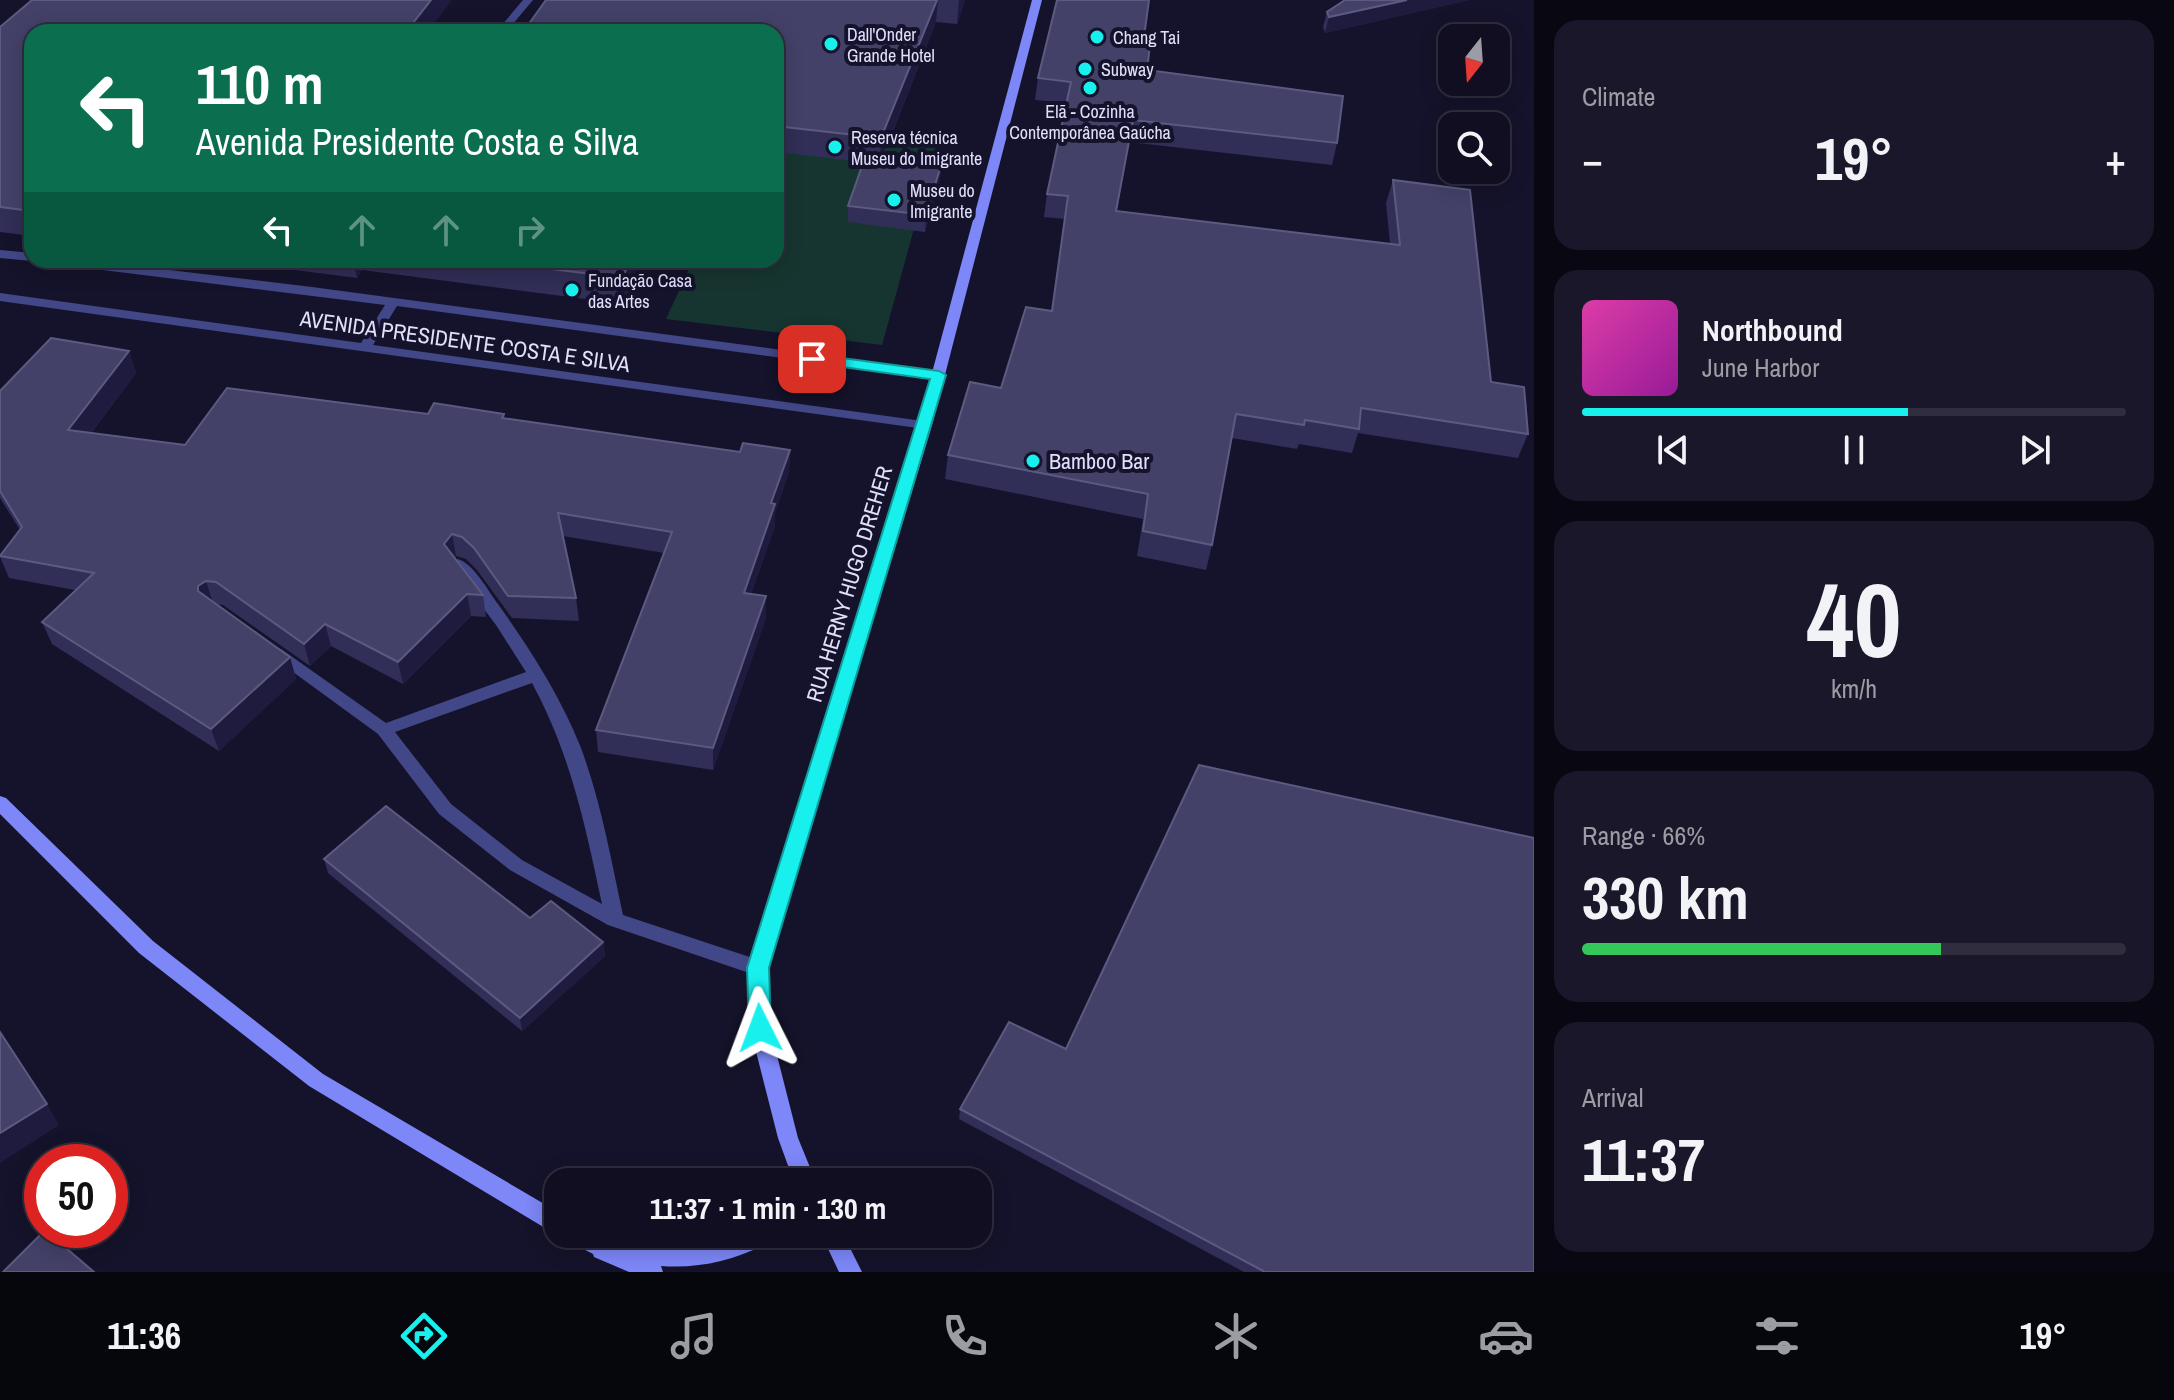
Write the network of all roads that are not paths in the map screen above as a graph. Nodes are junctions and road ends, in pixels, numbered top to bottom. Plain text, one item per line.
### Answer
1 (528, 0) edge
2 (1037, 0) edge
3 (508, 24) edge
4 (0, 254) edge
5 (24, 256) edge
6 (119, 268) edge
7 (0, 297) edge
8 (393, 302) junction
9 (364, 348) junction
10 (939, 375) junction
11 (925, 425) junction
12 (458, 564) edge
13 (254, 638) edge
14 (534, 675) junction
15 (384, 730) junction
16 (0, 803) edge
17 (615, 920) junction
18 (758, 968) junction
19 (800, 1168) edge
20 (544, 1216) edge
21 (599, 1248) edge
22 (737, 1248) edge
23 (839, 1248) edge
24 (602, 1250) junction
25 (652, 1272) edge
26 (851, 1272) edge

1 - 3 street
2 - 10 main road, RUA HERNY HUGO DREHER
4 - 5 street
6 - 8 street, AVENIDA PRESIDENTE COSTA E SILVA
7 - 9 street, AVENIDA PRESIDENTE COSTA E SILVA
8 - 9 street
8 - 10 street, AVENIDA PRESIDENTE COSTA E SILVA
9 - 11 street, AVENIDA PRESIDENTE COSTA E SILVA
10 - 11 main road, RUA HERNY HUGO DREHER
11 - 18 main road, RUA HERNY HUGO DREHER
12 - 14 street
13 - 15 street
14 - 15 street
14 - 17 street
15 - 17 street
16 - 20 main road
17 - 18 street
18 - 19 main road, RUA HERNY HUGO DREHER
21 - 24 main road
22 - 24 main road
23 - 26 main road
24 - 25 main road

